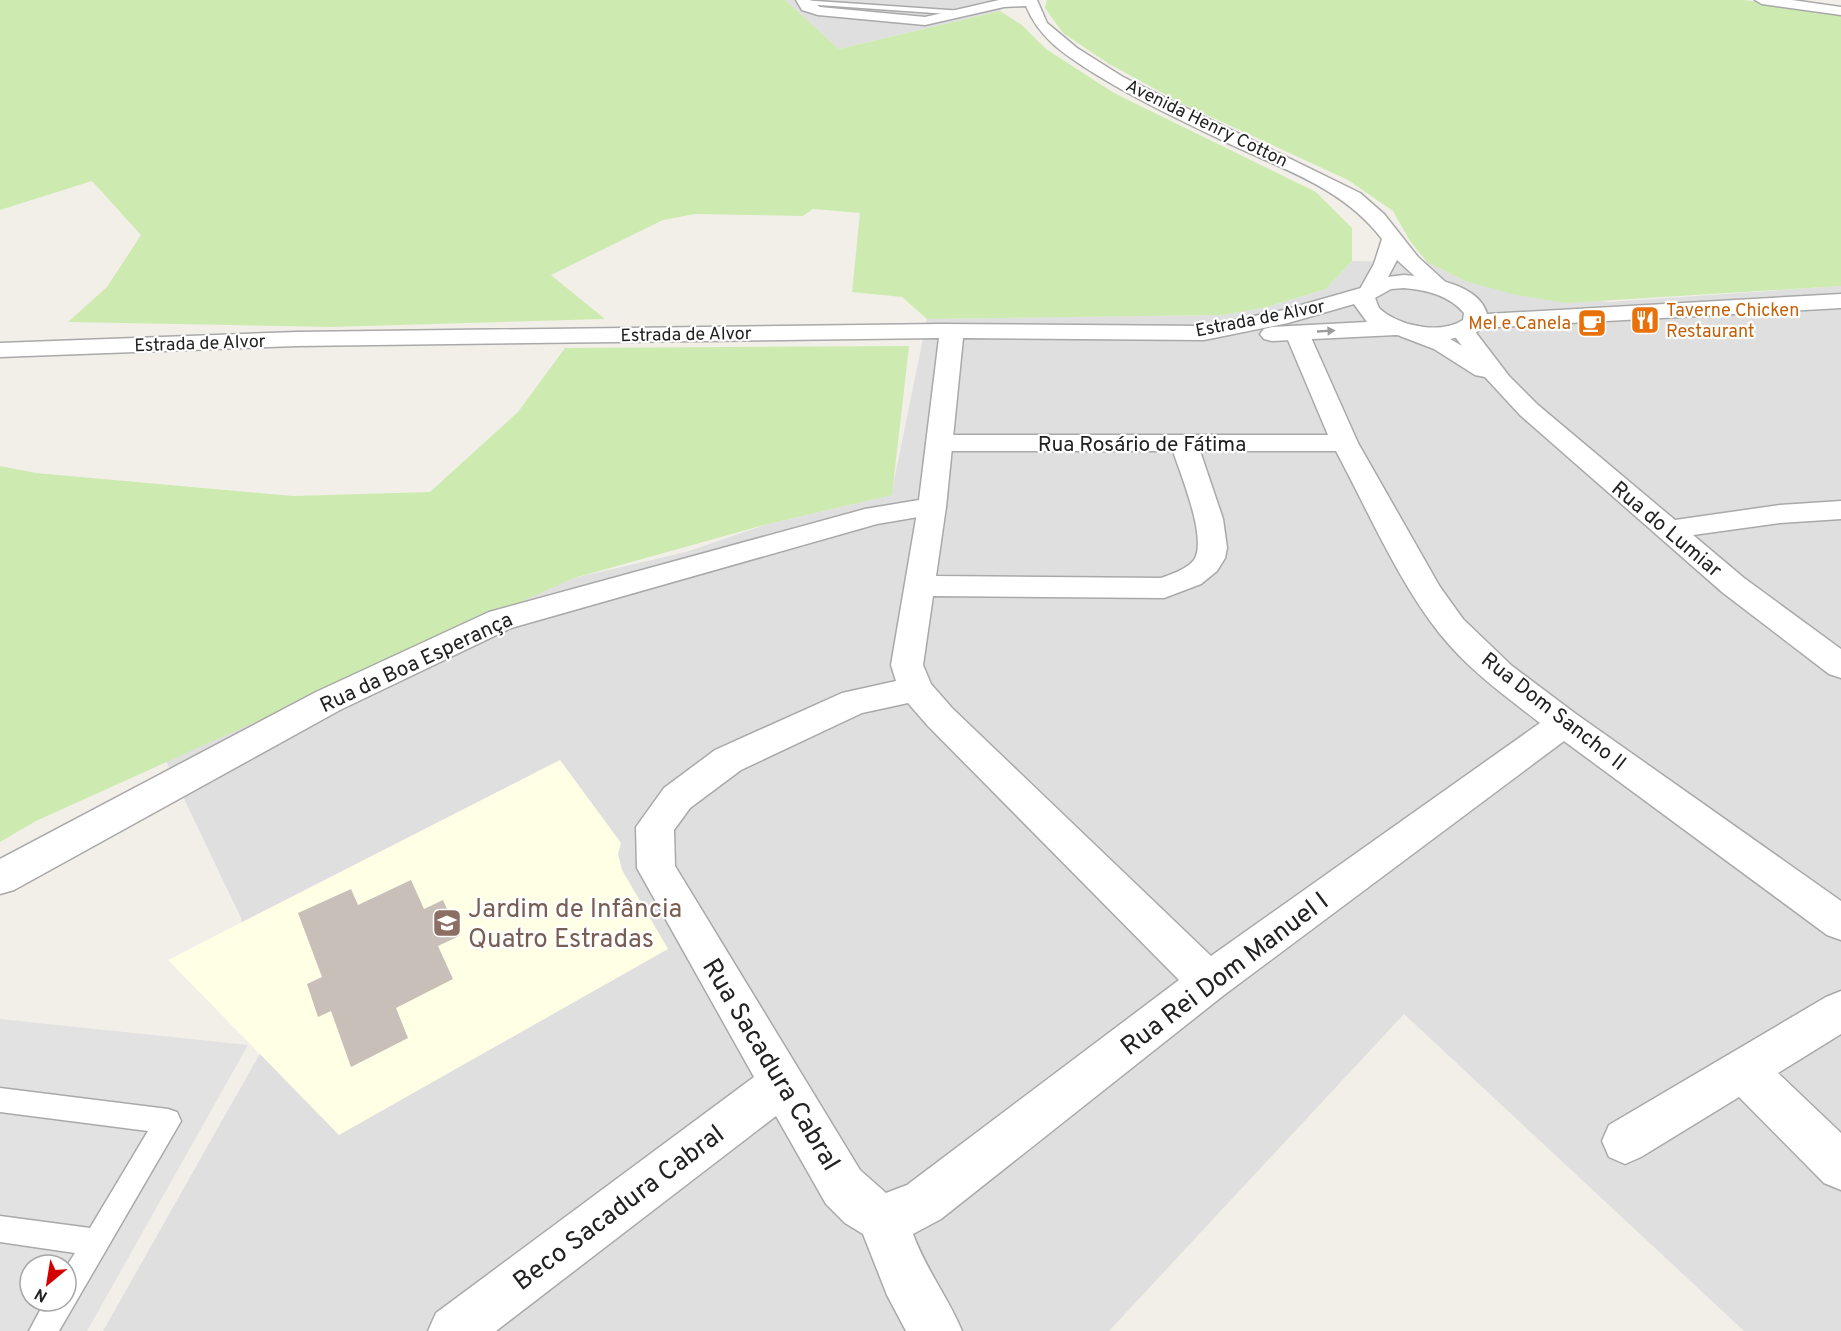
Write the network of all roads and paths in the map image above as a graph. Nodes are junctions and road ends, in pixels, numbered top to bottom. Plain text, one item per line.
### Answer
1 (1762, 0) edge
2 (803, 1) edge
3 (1030, 1) edge
4 (1841, 11) edge
5 (1392, 240) junction
6 (1369, 290) junction
7 (1446, 290) junction
8 (1841, 301) edge
9 (1579, 314) junction
10 (1468, 326) junction
11 (1402, 329) junction
12 (952, 331) junction
13 (1204, 333) junction
14 (1297, 333) junction
15 (0, 350) edge
16 (1500, 381) junction
17 (939, 443) junction
18 (1345, 443) junction
19 (1184, 445) junction
20 (932, 507) junction
21 (1841, 510) edge
22 (1668, 530) junction
23 (919, 586) junction
24 (1841, 666) edge
25 (916, 689) junction
26 (1564, 723) junction
27 (0, 878) edge
28 (1841, 923) edge
29 (1209, 982) junction
30 (1841, 1011) edge
31 (1743, 1070) junction
32 (783, 1083) junction
33 (0, 1100) edge
34 (1625, 1141) dead end
35 (1841, 1166) edge
36 (883, 1218) junction
37 (0, 1229) edge
38 (96, 1242) junction
39 (78, 1273) edge
40 (54, 1313) edge
41 (43, 1331) edge
42 (454, 1331) edge
43 (936, 1331) edge

1 - 4 street
2 - 3 street
3 - 5 street, Avenida Henry Cotton
5 - 6 street
5 - 7 street, Avenida Henry Cotton
6 - 7 street, Estrada de Alvor
6 - 11 street, Estrada de Alvor
6 - 13 street, Estrada de Alvor
7 - 9 street, Estrada de Alvor
7 - 10 street, Estrada de Alvor
8 - 9 street, Estrada de Alvor
9 - 10 street, Estrada de Alvor
10 - 11 street, Estrada de Alvor
10 - 16 street
14 -> 11 street
11 - 16 street
12 - 13 street, Estrada de Alvor
12 - 15 street, Estrada de Alvor
12 - 17 street
13 - 14 street
14 - 18 street, Rua Dom Sancho II
16 - 22 street, Rua do Lumiar
17 - 19 street, Rua Rosário de Fátima
17 - 20 street
18 - 19 street, Rua Rosário de Fátima
18 - 26 street, Rua Dom Sancho II
19 - 23 street
20 - 23 street
20 - 27 street, Rua da Boa Esperança
21 - 22 street
22 - 24 street, Rua do Lumiar
23 - 25 street
25 - 29 street
25 - 32 street, Rua Sacadura Cabral
26 - 28 street, Rua Dom Sancho II
26 - 29 street, Rua Rei Dom Manuel I
29 - 36 street, Rua Rei Dom Manuel I
30 - 31 street
31 - 34 street
31 - 35 street
32 - 36 street, Rua Sacadura Cabral
32 - 42 street, Beco Sacadura Cabral
33 - 38 lane
36 - 43 street
37 - 38 lane
38 - 39 lane
40 - 41 lane

